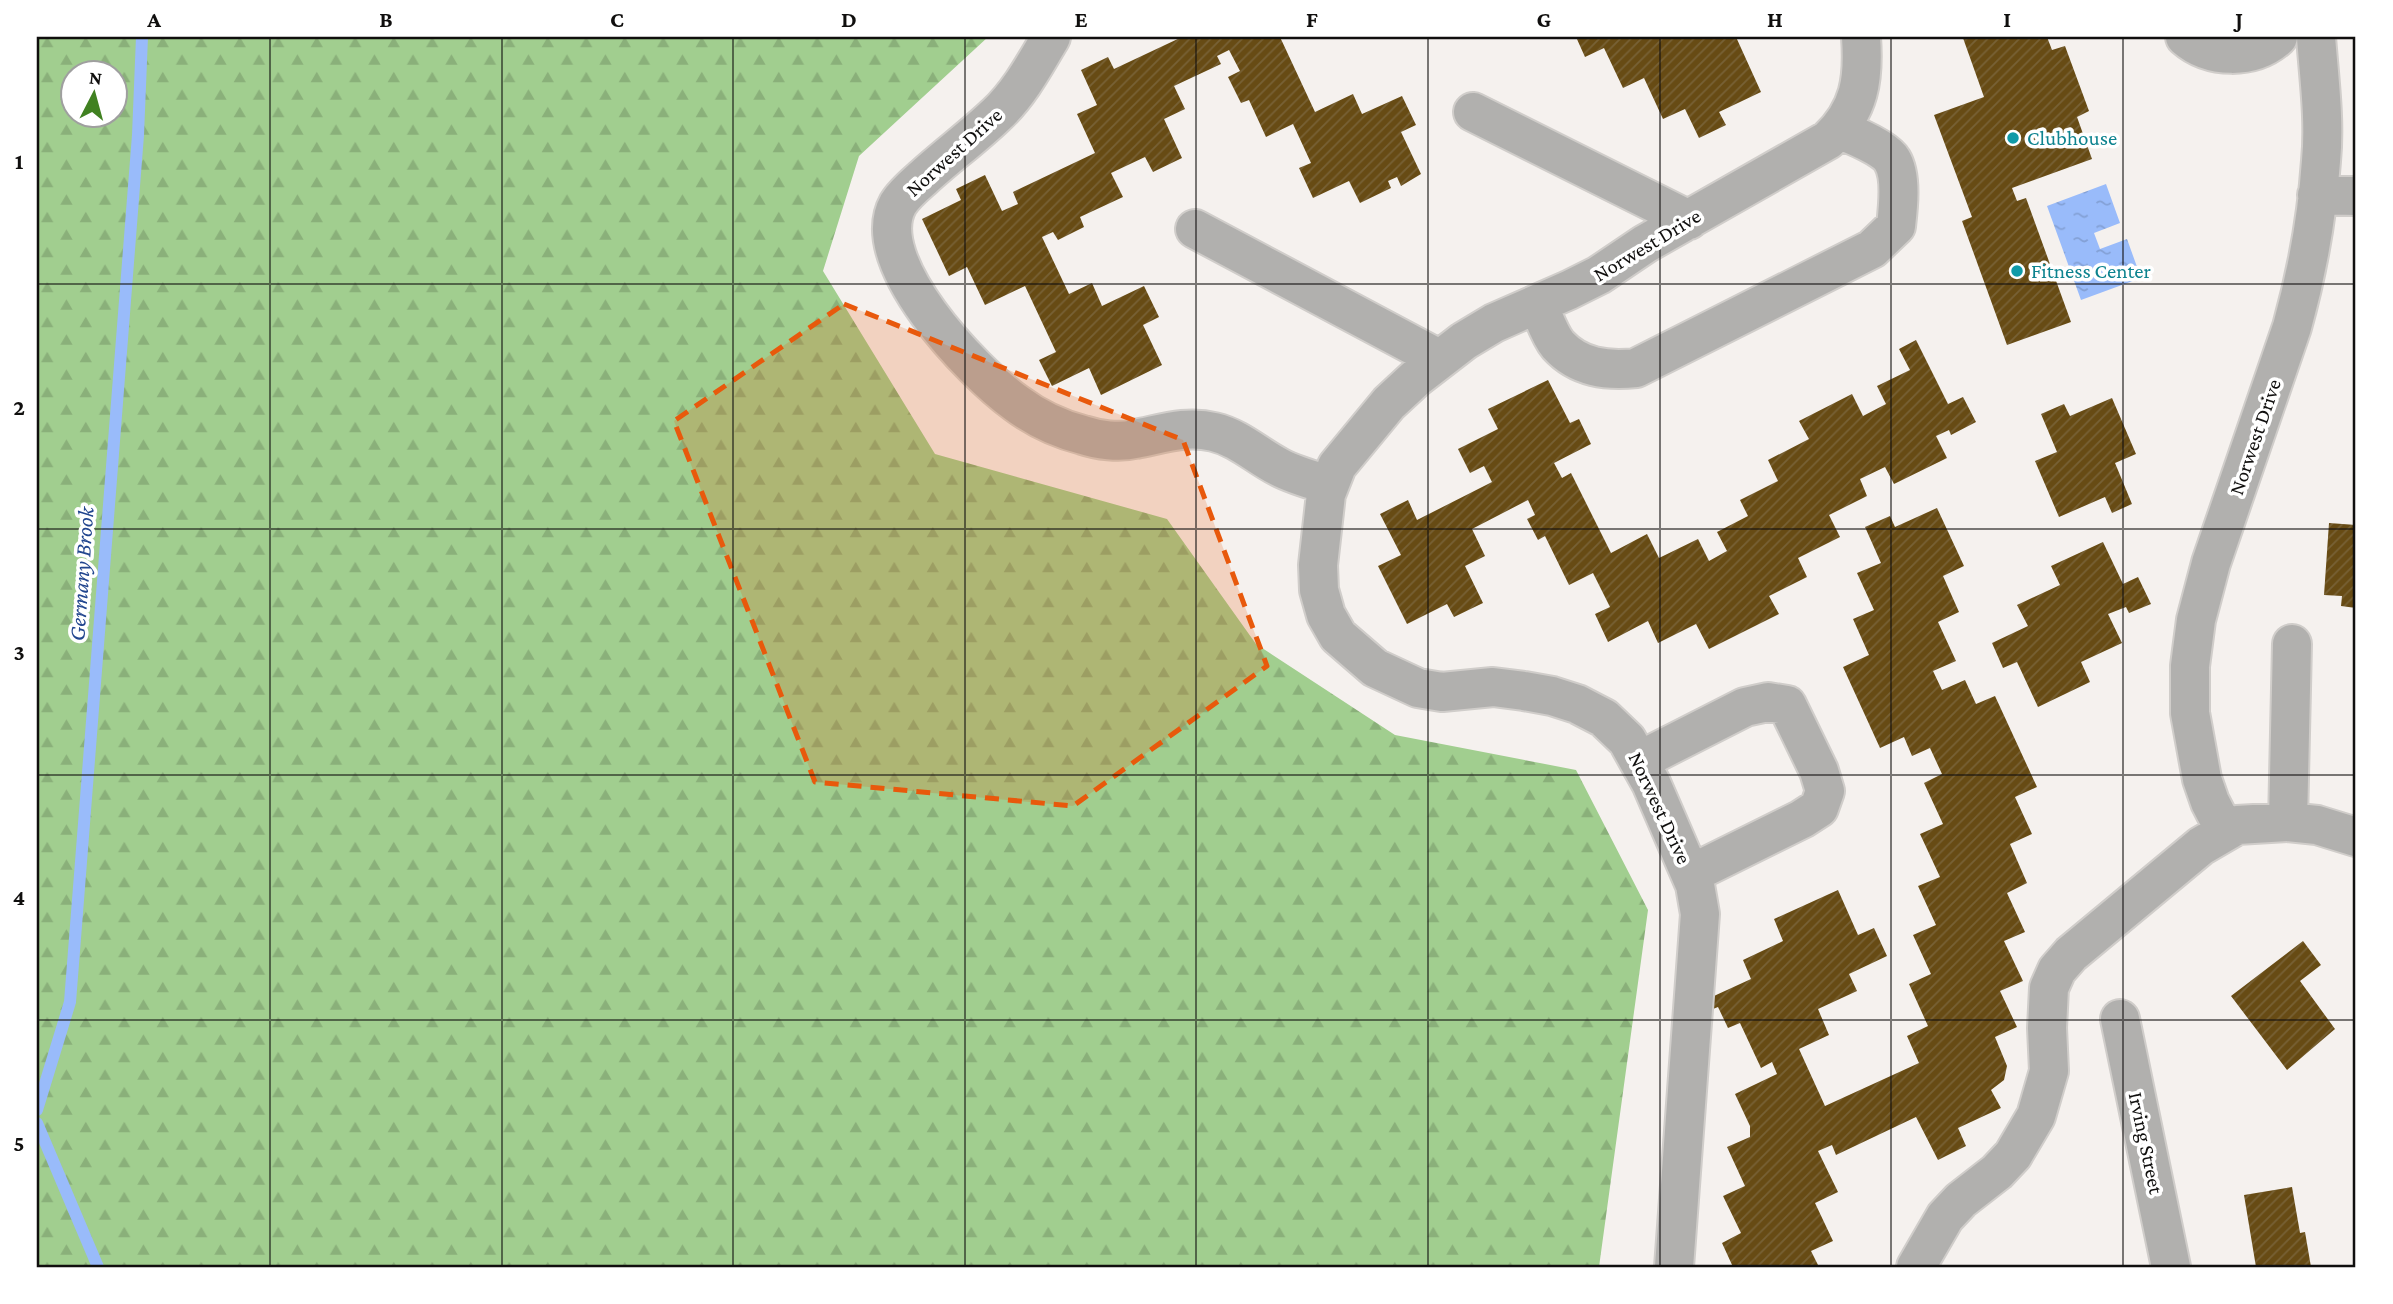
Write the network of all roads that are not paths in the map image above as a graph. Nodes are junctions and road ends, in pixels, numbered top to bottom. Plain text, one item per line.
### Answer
1 (1051, 37) edge
2 (1861, 37) edge
3 (2186, 37) edge
4 (2278, 37) edge
5 (2316, 37) edge
6 (1474, 113) dead end
7 (1840, 130) junction
8 (2317, 195) junction
9 (2356, 196) edge
10 (1689, 220) junction
11 (1195, 229) dead end
12 (1538, 304) junction
13 (1439, 359) junction
14 (1329, 485) junction
15 (2292, 644) dead end
16 (1639, 761) junction
17 (2288, 821) junction
18 (2225, 831) junction
19 (2356, 837) edge
20 (1691, 874) junction
21 (2120, 1019) dead end
22 (1674, 1267) edge
23 (1916, 1267) edge
24 (2171, 1267) edge

1 - 14 street, Norwest Drive
2 - 7 street, Norwest Drive
3 - 4 street
5 - 8 street, Norwest Drive
6 - 10 street
7 - 10 street, Norwest Drive
7 - 12 street
8 - 9 street
8 - 18 street, Norwest Drive
10 - 12 street, Norwest Drive
11 - 13 street
12 - 13 street, Norwest Drive
13 - 14 street, Norwest Drive
14 - 16 street, Norwest Drive
15 - 17 street
16 - 20 street, Norwest Drive
16 - 20 street
17 - 18 street
17 - 19 street
18 - 23 street
20 - 22 street, Norwest Drive
21 - 24 street, Irving Street

